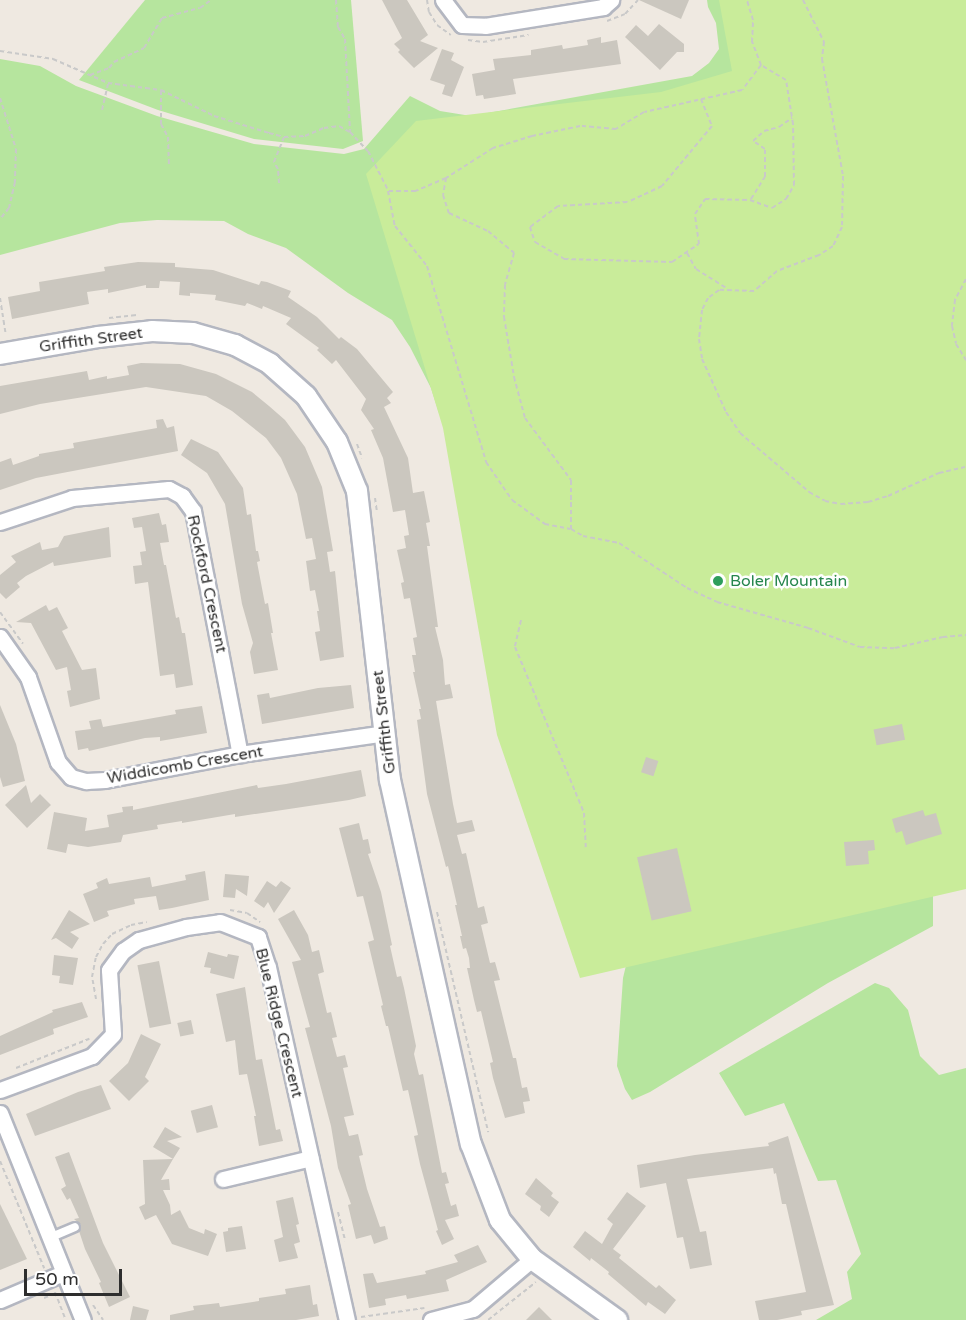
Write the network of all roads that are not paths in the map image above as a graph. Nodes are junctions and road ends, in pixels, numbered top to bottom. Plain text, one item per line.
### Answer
1 (443, 0) edge
2 (611, 0) edge
3 (0, 354) edge
4 (0, 522) edge
5 (0, 637) edge
6 (385, 733) junction
7 (240, 754) junction
8 (0, 1090) edge
9 (0, 1113) edge
10 (311, 1158) junction
11 (223, 1179) dead end
12 (75, 1227) dead end
13 (49, 1238) junction
14 (532, 1259) junction
15 (56, 1276) junction
16 (0, 1300) edge
17 (429, 1314) edge
18 (83, 1320) edge
19 (347, 1320) edge
20 (617, 1320) edge

1 - 2 street
3 - 6 street, Griffith Street
4 - 7 street, Rockford Crescent
5 - 7 street, Widdicomb Crescent
6 - 7 street, Widdicomb Crescent
6 - 14 street, Griffith Street
8 - 10 street, Blue Ridge Crescent
9 - 13 street
10 - 11 street
10 - 19 street, Blue Ridge Crescent
12 - 13 lane
13 - 15 street
14 - 17 street
14 - 20 street, Griffith Street
15 - 16 street
15 - 18 street

